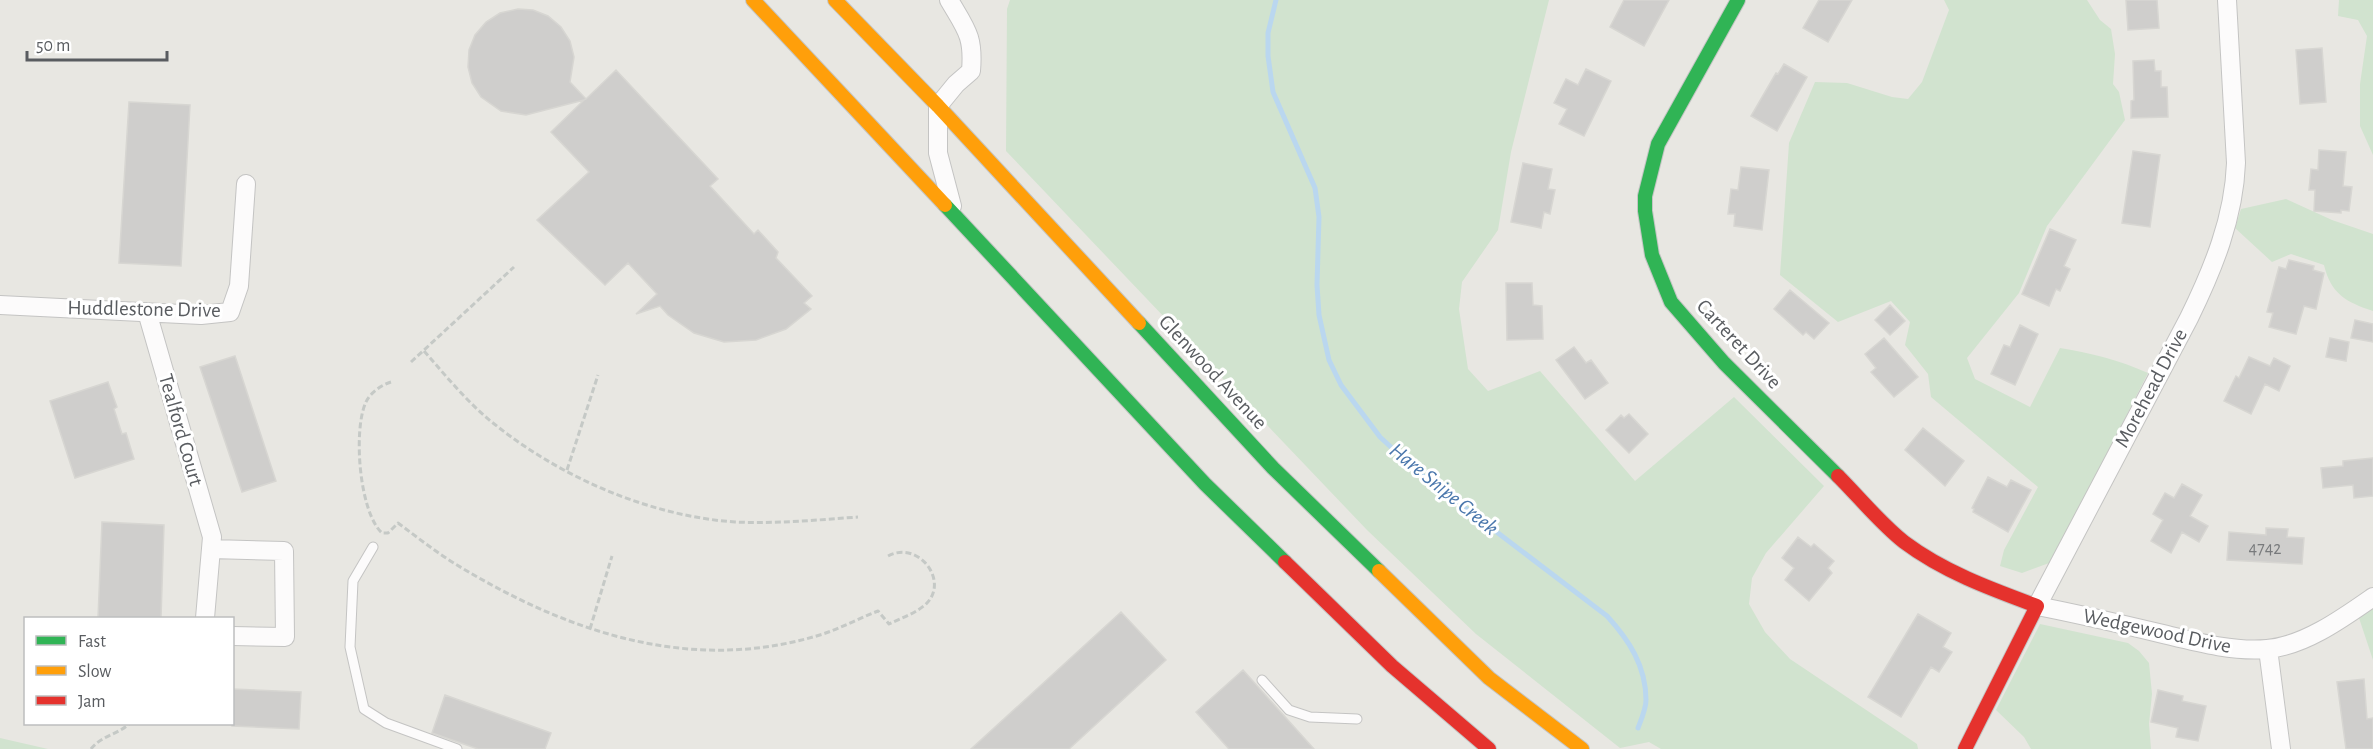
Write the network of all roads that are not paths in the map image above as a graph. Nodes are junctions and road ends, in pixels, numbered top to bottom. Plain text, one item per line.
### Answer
1 (753, 0) edge
2 (835, 0) edge
3 (949, 0) edge
4 (1738, 0) edge
5 (2227, 0) edge
6 (938, 106) junction
7 (246, 184) dead end
8 (954, 213) junction
9 (0, 304) edge
10 (147, 312) junction
11 (373, 547) dead end
12 (211, 549) junction
13 (2373, 597) edge
14 (2037, 606) junction
15 (205, 617) edge
16 (234, 636) edge
17 (2268, 649) junction
18 (1262, 680) dead end
19 (1357, 719) dead end
20 (457, 749) edge
21 (1489, 749) edge
22 (1582, 749) edge
23 (1965, 749) edge
24 (2281, 749) edge

1 - 8 main road
2 - 6 main road, Glenwood Avenue
3 - 6 street
4 - 14 main road, Carteret Drive
5 - 14 street, Morehead Drive
6 - 8 street
6 - 22 main road, Glenwood Avenue
7 - 10 street, Huddlestone Drive
8 - 21 main road
9 - 10 street, Huddlestone Drive
10 - 12 street, Tealford Court
11 - 20 lane
12 - 15 street, Tealford Court
12 - 16 street
13 - 17 street, Wedgewood Drive
14 - 17 street, Wedgewood Drive
14 - 23 main road, Morehead Drive
17 - 24 street
18 - 19 lane

